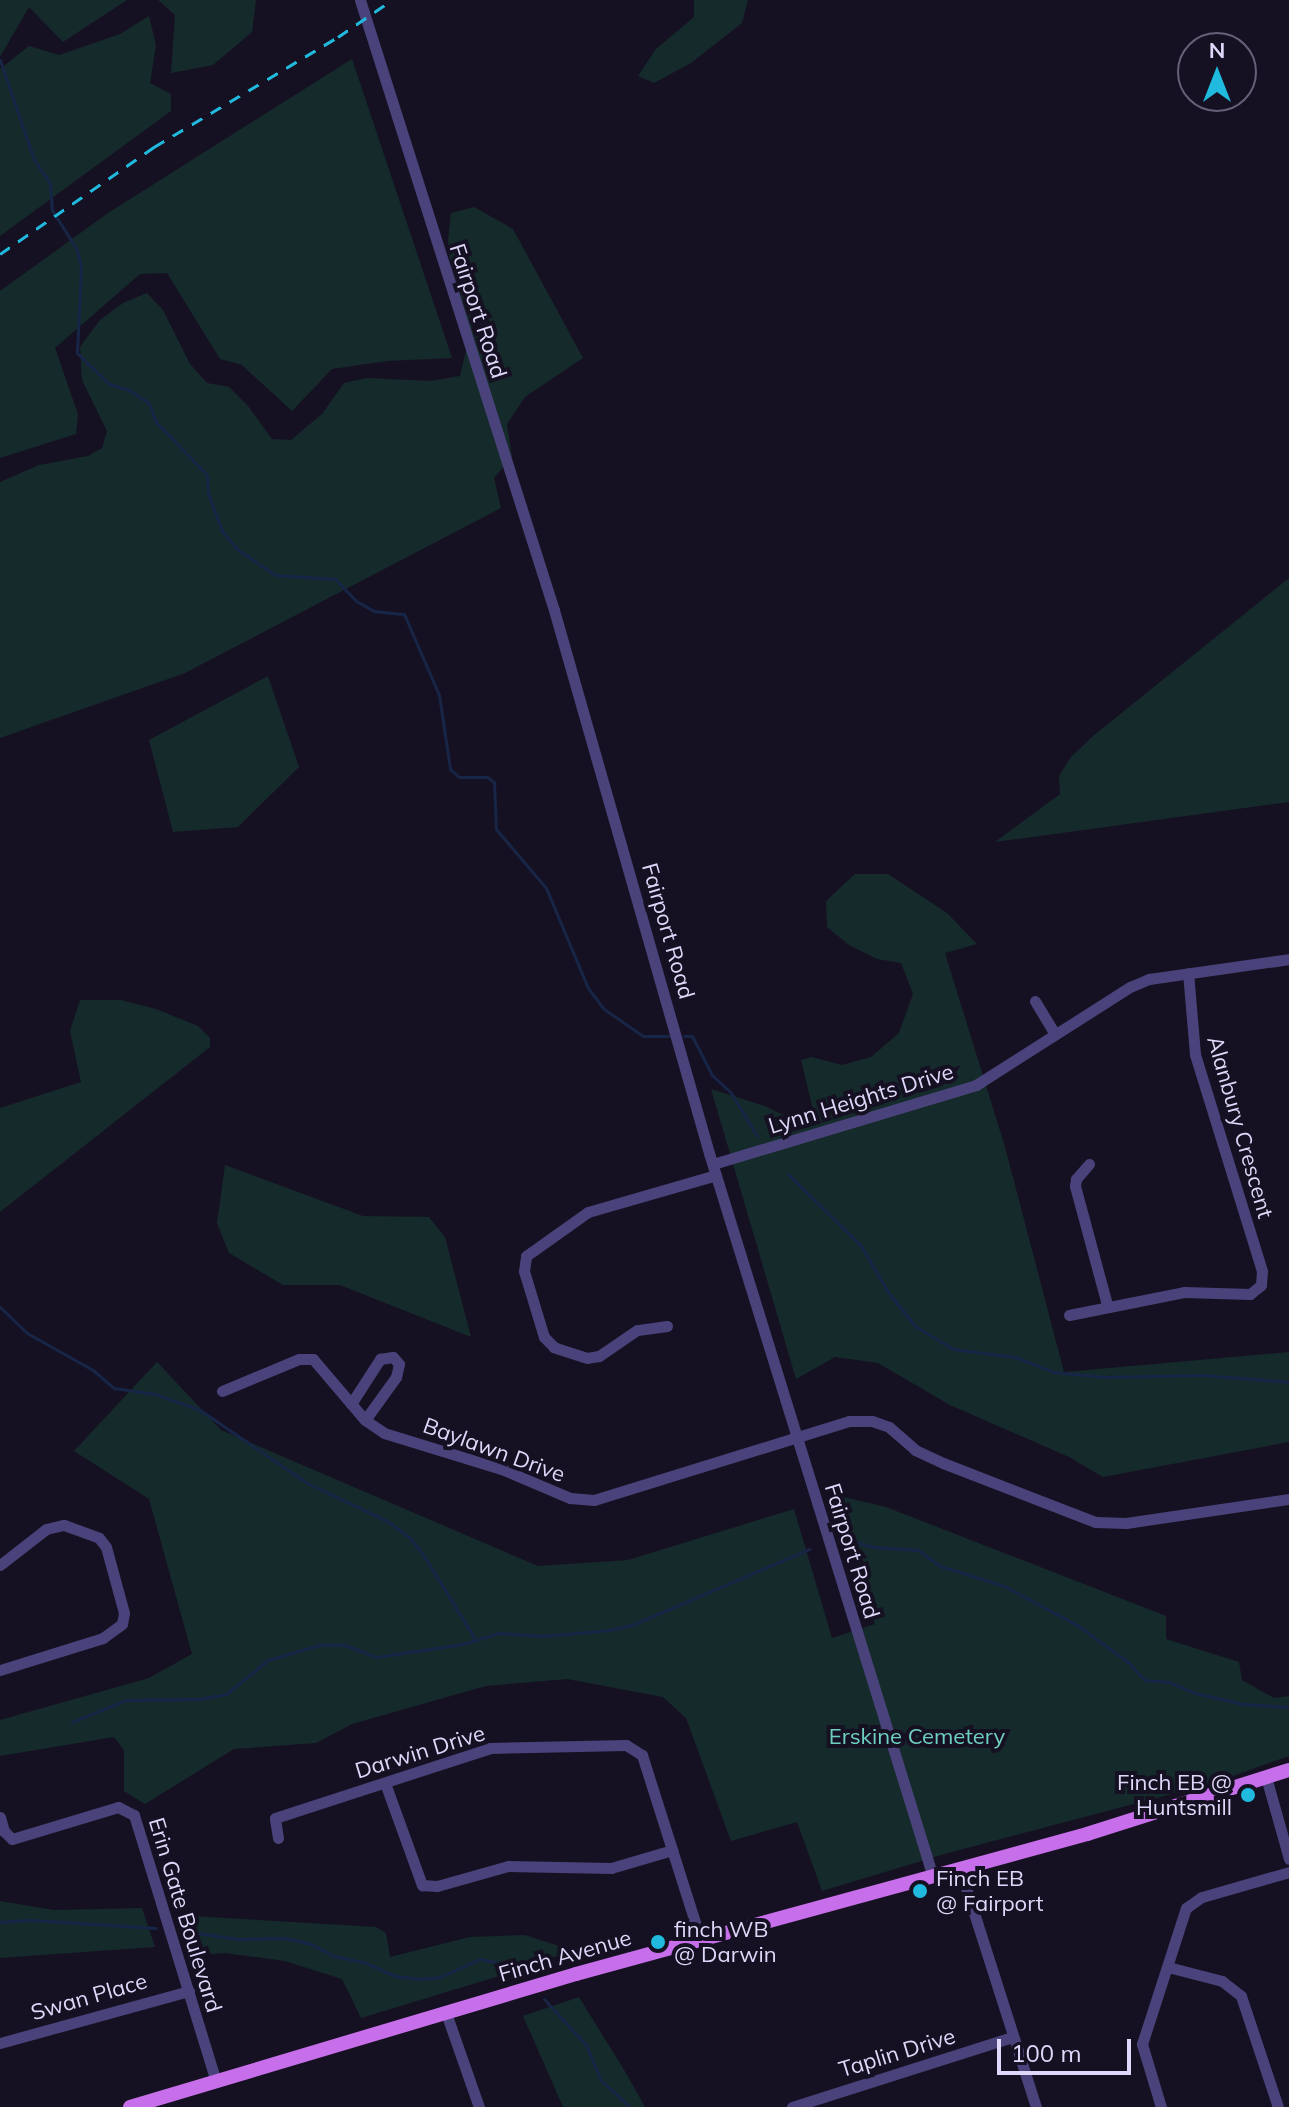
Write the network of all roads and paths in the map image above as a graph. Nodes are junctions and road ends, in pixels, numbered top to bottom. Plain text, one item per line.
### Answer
1 (360, 0) edge
2 (1289, 959) edge
3 (1188, 973) junction
4 (1035, 1001) dead end
5 (1055, 1034) junction
6 (1089, 1164) dead end
7 (715, 1169) junction
8 (1107, 1305) junction
9 (1069, 1315) dead end
10 (667, 1326) dead end
11 (222, 1391) dead end
12 (351, 1404) junction
13 (365, 1420) junction
14 (797, 1437) junction
15 (1289, 1499) edge
16 (0, 1565) edge
17 (0, 1670) edge
18 (1289, 1770) edge
19 (1266, 1777) junction
20 (385, 1783) junction
21 (0, 1817) edge
22 (278, 1838) dead end
23 (672, 1850) junction
24 (1289, 1859) edge
25 (960, 1869) junction
26 (1289, 1872) edge
27 (932, 1874) junction
28 (701, 1941) junction
29 (1168, 1967) junction
30 (189, 1991) junction
31 (446, 2013) junction
32 (1013, 2037) junction
33 (0, 2043) edge
34 (216, 2082) junction
35 (130, 2107) edge
36 (479, 2107) edge
37 (792, 2107) edge
38 (1036, 2107) edge
39 (1161, 2107) edge
40 (1278, 2107) edge

1 - 7 street, Fairport Road
2 - 3 street, Lynn Heights Drive
3 - 5 street, Lynn Heights Drive
3 - 8 street, Alanbury Crescent
4 - 5 street
5 - 7 street, Lynn Heights Drive
6 - 8 street
7 - 10 street, Lynn Heights Drive
7 - 14 street, Fairport Road
8 - 9 street, Alanbury Crescent
11 - 12 street, Baylawn Drive
12 - 13 street, Baylawn Drive
12 - 13 street
13 - 14 street, Baylawn Drive
14 - 15 street, Baylawn Drive
14 - 27 street, Fairport Road
16 - 17 street
18 - 19 main road, Finch Avenue
19 - 24 street
19 - 25 main road, Finch Avenue
20 - 22 street, Darwin Drive
20 - 23 street
20 - 23 street, Darwin Drive
21 - 30 street, Erin Gate Boulevard
23 - 28 street, Darwin Drive
25 - 27 main road, Finch Avenue
25 - 32 street
26 - 29 street
27 - 28 main road, Finch Avenue
28 - 31 main road, Finch Avenue
29 - 39 street
29 - 40 street
30 - 33 street, Swan Place
30 - 34 street, Erin Gate Boulevard
31 - 34 main road, Finch Avenue
31 - 36 street
32 - 37 street, Taplin Drive
32 - 38 street
34 - 35 main road, Finch Avenue

